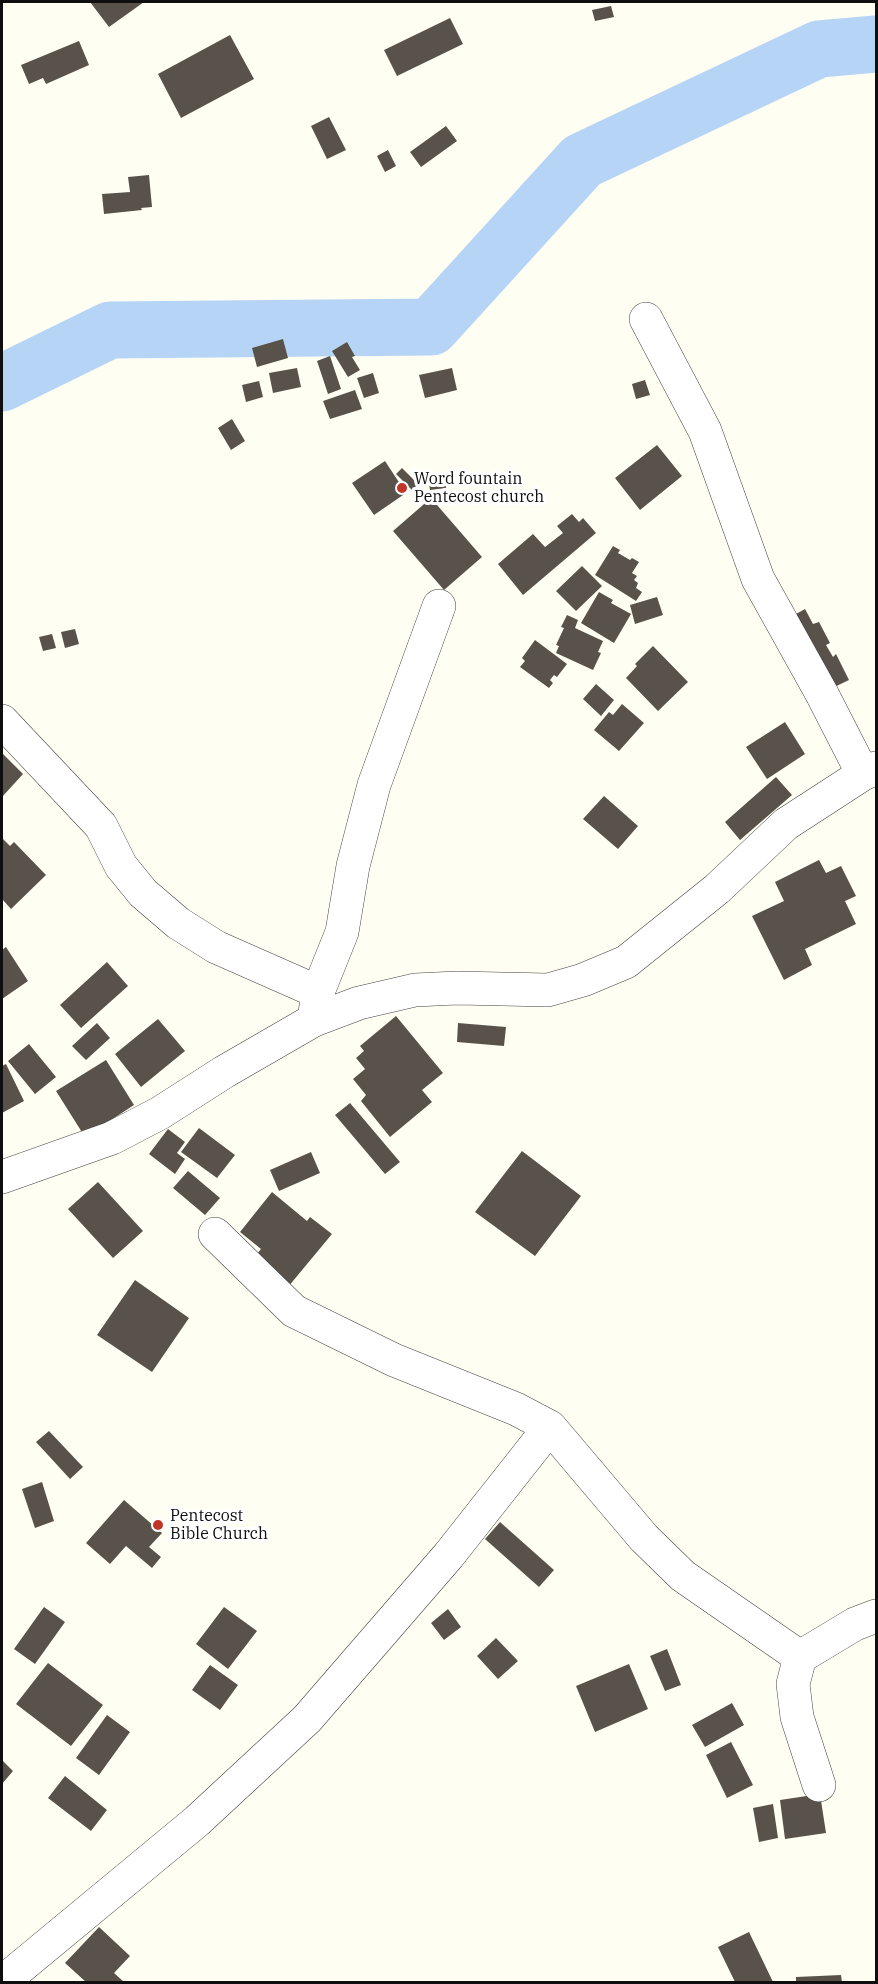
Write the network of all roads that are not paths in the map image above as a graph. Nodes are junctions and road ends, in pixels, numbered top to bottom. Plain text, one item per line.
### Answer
1 (646, 319) dead end
2 (440, 606) dead end
3 (2, 721) edge
4 (870, 771) edge
5 (316, 1006) junction
6 (2, 1177) edge
7 (215, 1234) dead end
8 (550, 1427) junction
9 (876, 1616) edge
10 (800, 1657) junction
11 (819, 1785) dead end
12 (10, 1974) edge

1 - 4 street
2 - 5 street
3 - 5 street
4 - 5 street
5 - 6 street
7 - 8 street
8 - 10 street
8 - 12 street
9 - 10 street
10 - 11 street

